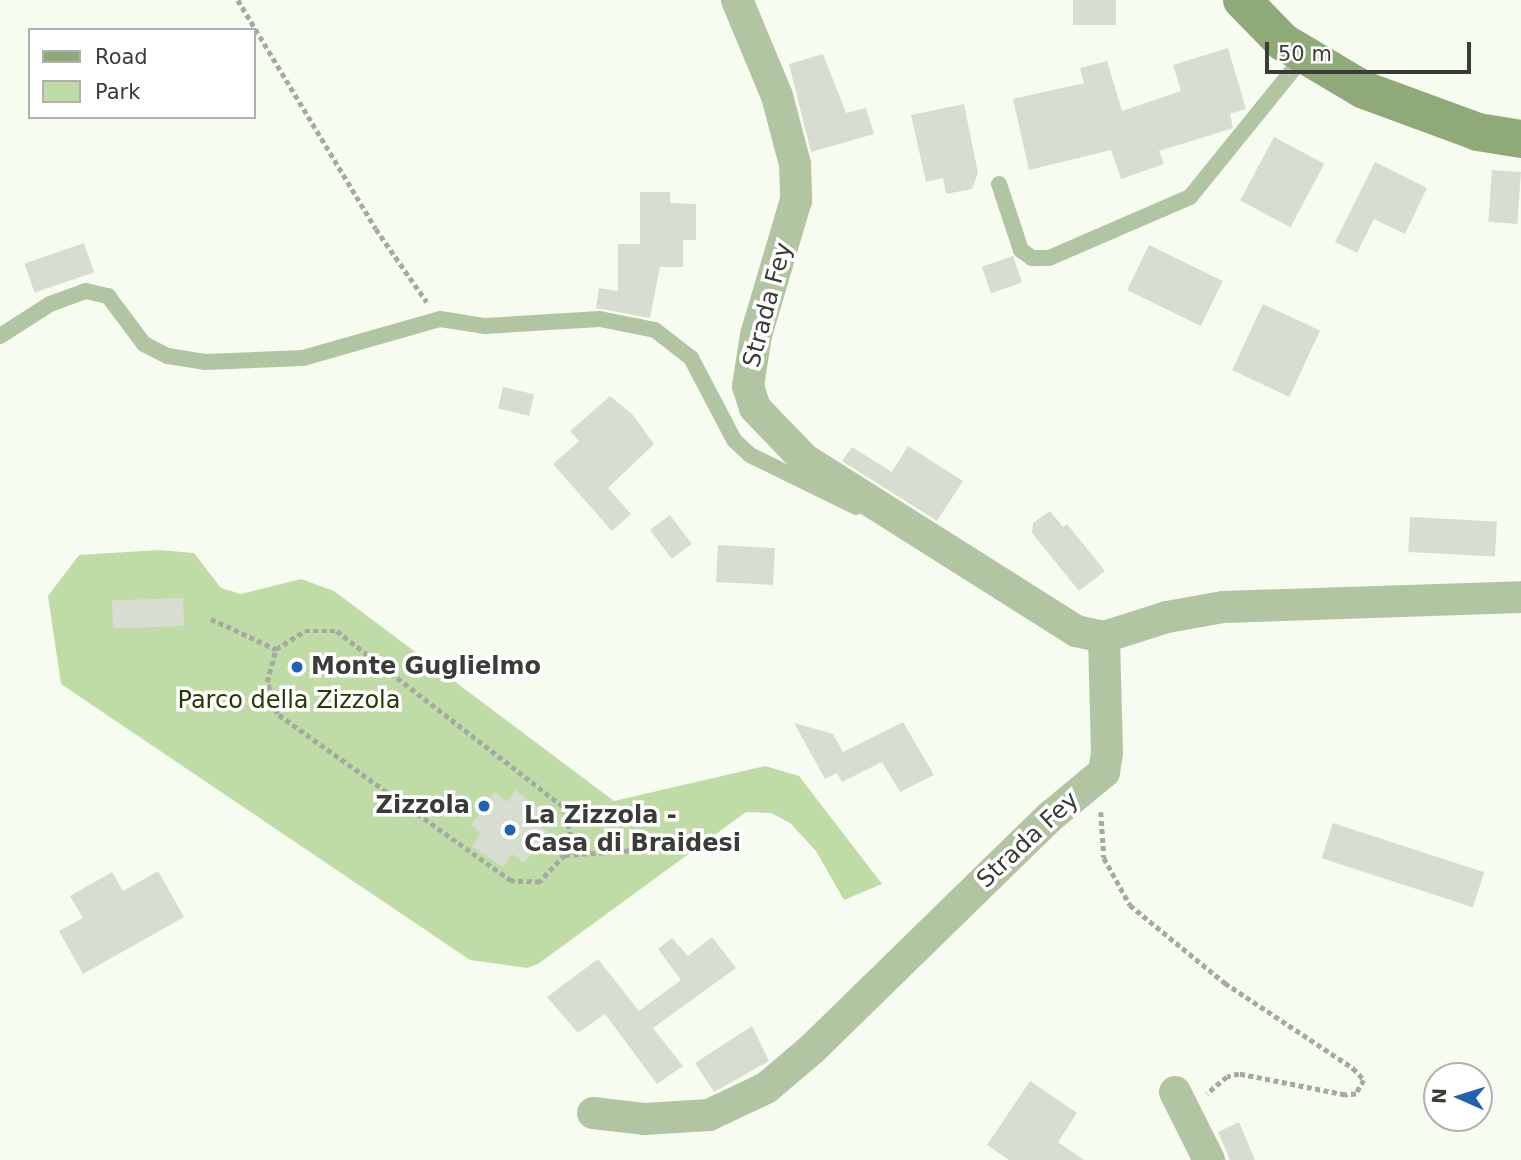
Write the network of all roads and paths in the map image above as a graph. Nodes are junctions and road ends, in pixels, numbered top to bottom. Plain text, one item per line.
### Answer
1 (238, 0) edge
2 (737, 0) edge
3 (1242, 0) edge
4 (255, 28) edge
5 (256, 30) edge
6 (1305, 55) junction
7 (1521, 139) edge
8 (999, 184) dead end
9 (440, 319) junction
10 (0, 335) edge
11 (905, 521) junction
12 (1521, 597) edge
13 (211, 619) dead end
14 (1104, 637) junction
15 (276, 649) junction
16 (1104, 772) junction
17 (663, 848) dead end
18 (565, 855) junction
19 (1175, 1092) dead end
20 (593, 1114) dead end
21 (1195, 1127) junction
22 (1209, 1160) edge

1 - 4 path
2 - 11 street, Strada Fey
3 - 6 main road
5 - 9 path
6 - 7 main road
6 - 8 lane
9 - 10 lane
9 - 11 lane
11 - 14 street, Strada Fey
12 - 14 street
13 - 15 path
14 - 16 street
15 - 18 path
15 - 18 path
16 - 20 street, Strada Fey
16 - 21 path
17 - 18 path
19 - 21 street
21 - 22 street

